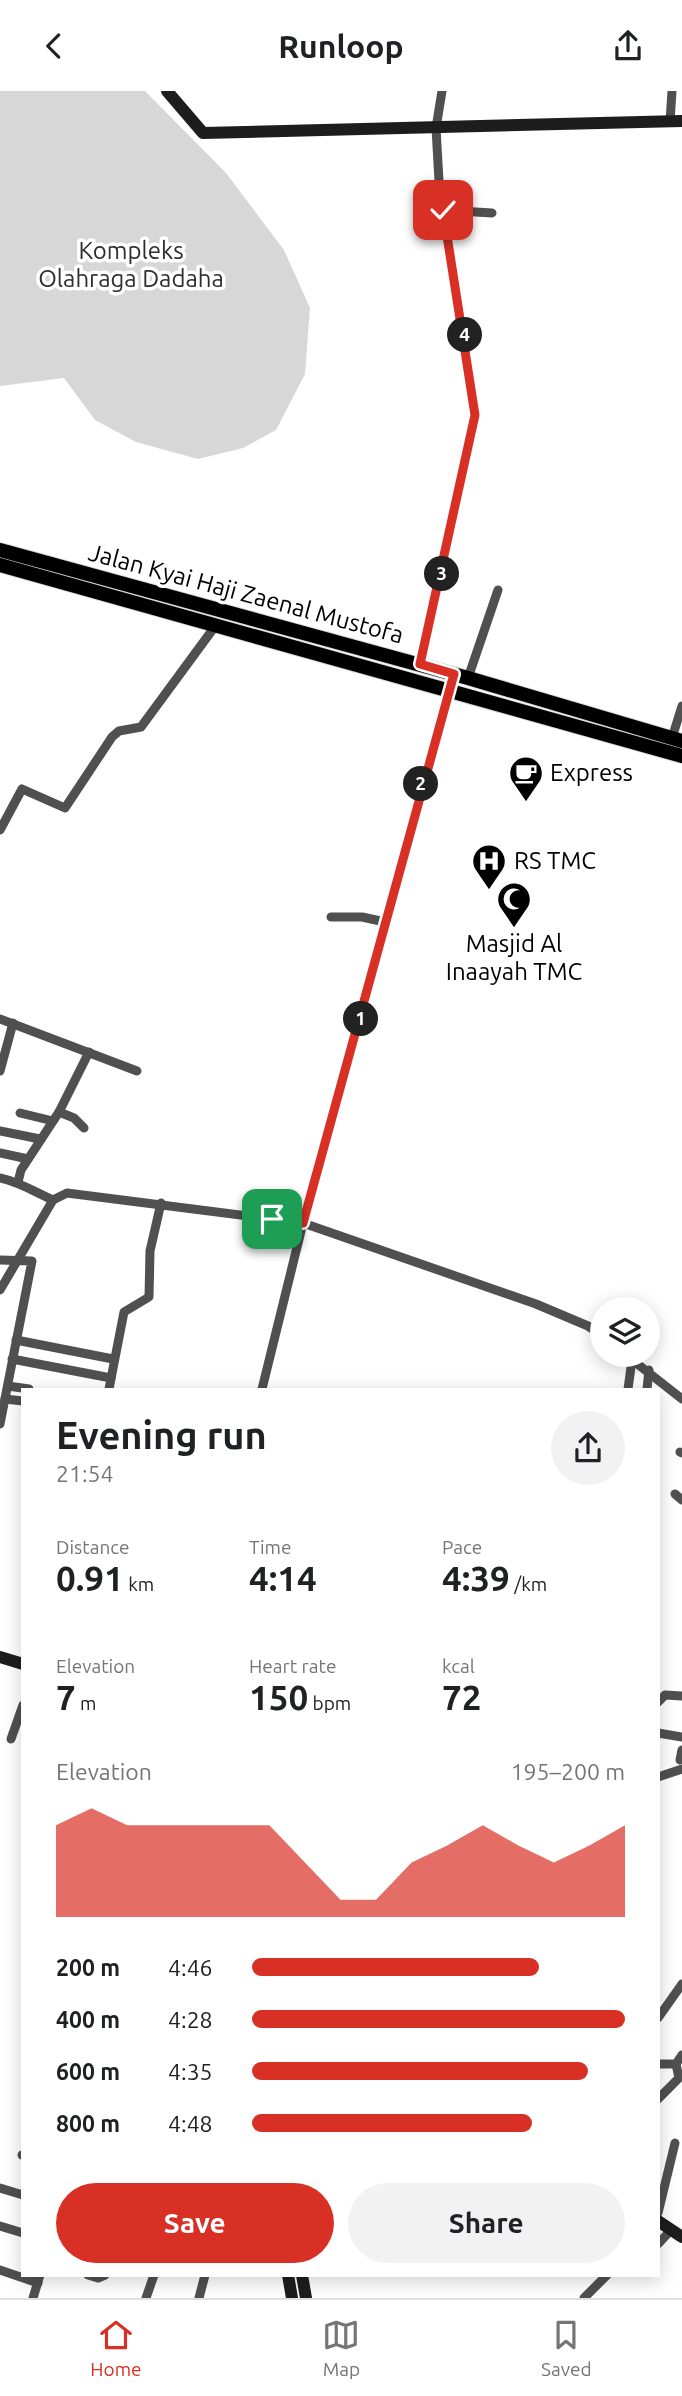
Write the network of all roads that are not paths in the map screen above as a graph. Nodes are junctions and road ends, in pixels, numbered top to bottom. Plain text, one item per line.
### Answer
1 (167, 91) edge
2 (442, 91) edge
3 (671, 91) edge
4 (676, 122) edge
5 (436, 128) junction
6 (443, 210) junction
7 (492, 213) dead end
8 (0, 550) edge
9 (0, 565) edge
10 (41, 569) junction
11 (498, 590) dead end
12 (184, 601) junction
13 (178, 615) junction
14 (216, 625) junction
15 (332, 650) junction
16 (420, 664) junction
17 (461, 676) junction
18 (448, 690) junction
19 (682, 706) edge
20 (602, 726) junction
21 (677, 739) edge
22 (682, 755) edge
23 (0, 830) edge
24 (331, 917) dead end
25 (386, 922) junction
26 (0, 1019) edge
27 (13, 1023) junction
28 (89, 1052) junction
29 (0, 1071) edge
30 (137, 1071) dead end
31 (58, 1112) junction
32 (20, 1113) dead end
33 (52, 1121) junction
34 (84, 1129) dead end
35 (0, 1131) edge
36 (40, 1139) junction
37 (0, 1153) edge
38 (28, 1159) junction
39 (0, 1178) edge
40 (18, 1182) junction
41 (53, 1200) junction
42 (161, 1203) junction
43 (303, 1223) junction
44 (0, 1260) edge
45 (18, 1261) junction
46 (0, 1290) edge
47 (590, 1327) edge
48 (16, 1340) junction
49 (12, 1359) junction
50 (113, 1359) junction
51 (629, 1367) edge
52 (644, 1367) edge
53 (649, 1370) junction
54 (111, 1378) junction
55 (8, 1386) junction
56 (22, 1388) edge
57 (109, 1388) edge
58 (262, 1388) edge
59 (628, 1388) edge
60 (647, 1388) edge
61 (5, 1399) junction
62 (682, 1399) edge
63 (21, 1401) edge
64 (0, 1423) edge
65 (0, 1657) edge
66 (21, 1663) edge
67 (682, 1696) edge
68 (660, 1700) edge
69 (21, 1711) edge
70 (660, 1733) edge
71 (682, 1737) edge
72 (11, 1739) dead end
73 (681, 1760) edge
74 (660, 1776) edge
75 (682, 1984) edge
76 (660, 2015) edge
77 (682, 2055) edge
78 (660, 2064) edge
79 (676, 2064) junction
80 (660, 2097) edge
81 (675, 2143) dead end
82 (0, 2187) edge
83 (21, 2194) edge
84 (660, 2205) edge
85 (660, 2222) edge
86 (0, 2226) edge
87 (21, 2233) edge
88 (676, 2234) edge
89 (660, 2243) edge
90 (0, 2270) edge
91 (21, 2275) edge
92 (153, 2277) edge
93 (204, 2277) edge
94 (288, 2277) edge
95 (302, 2277) edge
96 (605, 2277) edge
97 (39, 2279) edge
98 (33, 2298) edge
99 (146, 2298) edge
100 (199, 2298) edge
101 (292, 2298) edge
102 (306, 2298) edge
103 (584, 2298) edge

1 - 5 street
2 - 5 street
3 - 4 street
4 - 5 street
5 - 6 street
6 - 7 street
6 - 16 street
8 - 10 main road, Jalan Kyai Haji Zaenal Mustofa
9 - 10 main road, Jalan Kyai Haji Zaenal Mustofa
10 - 12 main road, Jalan Kyai Haji Zaenal Mustofa
10 - 13 main road, Jalan Kyai Haji Zaenal Mustofa
11 - 17 street
12 - 13 main road
12 - 15 main road, Jalan Kyai Haji Zaenal Mustofa
13 - 14 main road, Jalan Kyai Haji Zaenal Mustofa
14 - 15 main road, Jalan Kyai Haji Zaenal Mustofa
14 - 23 street
15 - 16 main road, Jalan Kyai Haji Zaenal Mustofa
15 - 18 main road, Jalan Kyai Haji Zaenal Mustofa
16 - 17 main road, Jalan Kyai Haji Zaenal Mustofa
17 - 18 street
17 - 20 main road, Jalan Kyai Haji Zaenal Mustofa
18 - 20 main road, Jalan Kyai Haji Zaenal Mustofa
18 - 25 street
19 - 21 street
20 - 21 main road, Jalan Kyai Haji Zaenal Mustofa
20 - 22 main road, Jalan Kyai Haji Zaenal Mustofa
24 - 25 street
25 - 43 street
26 - 27 street
27 - 28 street
27 - 29 street
28 - 30 street
28 - 31 street
31 - 33 street
31 - 34 street
32 - 33 street
33 - 36 street
35 - 36 street
36 - 38 street
37 - 38 street
38 - 40 street
39 - 40 street
40 - 41 street
41 - 42 street
41 - 45 street
42 - 43 street
42 - 50 street
43 - 47 street
43 - 58 street
44 - 45 street
45 - 46 street
45 - 48 street
48 - 49 street
48 - 50 street
49 - 54 street
49 - 55 street
50 - 54 street
51 - 59 street
52 - 53 street
53 - 60 street
53 - 62 street
54 - 57 street
55 - 56 street
55 - 61 street
61 - 63 street
61 - 64 street
65 - 66 street
67 - 68 street
69 - 72 street
70 - 71 street
73 - 74 street
75 - 76 street
77 - 79 street
78 - 79 street
79 - 80 street
81 - 84 street
82 - 83 street
85 - 88 street
86 - 87 street
88 - 89 street
90 - 91 street
92 - 99 street
93 - 100 street
94 - 101 street
95 - 102 street
96 - 103 street
97 - 98 street

